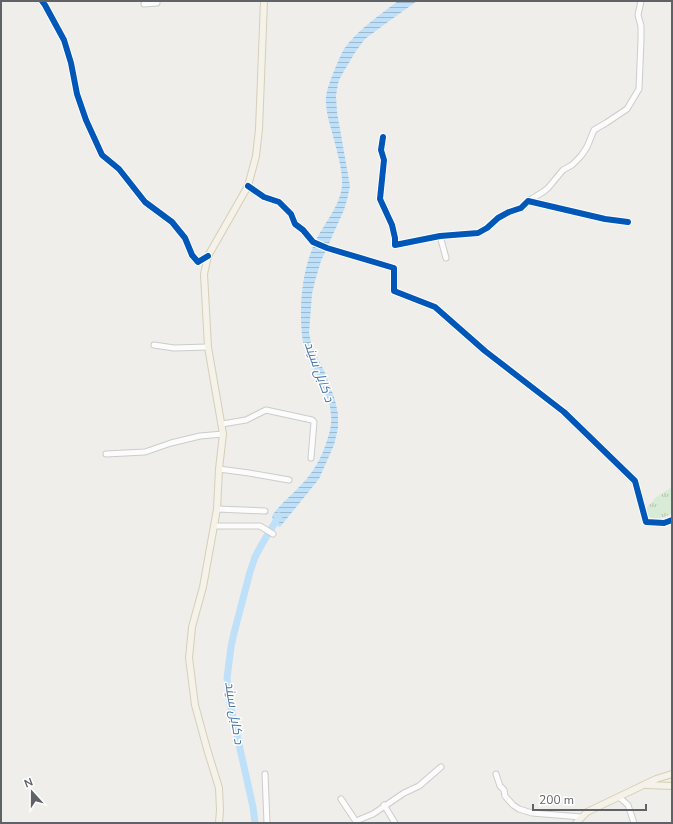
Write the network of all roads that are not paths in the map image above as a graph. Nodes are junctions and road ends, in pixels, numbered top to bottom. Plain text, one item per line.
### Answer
1 (42, 1) edge
2 (157, 1) edge
3 (264, 1) edge
4 (641, 1) edge
5 (144, 4) dead end
6 (383, 137) dead end
7 (248, 186) junction
8 (528, 201) junction
9 (628, 222) dead end
10 (440, 236) junction
11 (208, 256) junction
12 (446, 258) dead end
13 (154, 345) dead end
14 (208, 347) junction
15 (222, 424) junction
16 (223, 434) junction
17 (106, 454) dead end
18 (311, 458) dead end
19 (219, 469) junction
20 (289, 480) dead end
21 (217, 509) junction
22 (265, 510) dead end
23 (672, 520) edge
24 (214, 526) junction
25 (273, 534) dead end
26 (441, 767) dead end
27 (266, 774) dead end
28 (496, 774) dead end
29 (672, 774) edge
30 (645, 785) junction
31 (672, 786) edge
32 (619, 797) junction
33 (341, 799) dead end
34 (384, 805) junction
35 (581, 817) junction
36 (357, 822) edge
37 (219, 823) edge
38 (267, 823) edge
39 (395, 823) edge
40 (576, 823) edge
41 (634, 823) edge

1 - 11 street
2 - 5 street
3 - 7 main road
4 - 8 street
6 - 10 street
7 - 11 main road
7 - 23 street
8 - 9 street
8 - 10 street
10 - 12 street
11 - 14 main road
13 - 14 street
14 - 15 main road
15 - 16 main road
15 - 18 street
16 - 17 street
16 - 19 main road
19 - 20 street
19 - 21 main road
21 - 22 street
21 - 24 main road
24 - 25 street
24 - 37 main road
26 - 34 street
27 - 38 street
28 - 35 street
29 - 30 main road
30 - 31 main road
30 - 32 main road
32 - 35 main road
32 - 41 street
33 - 36 street
34 - 36 street
34 - 39 street
35 - 40 main road

